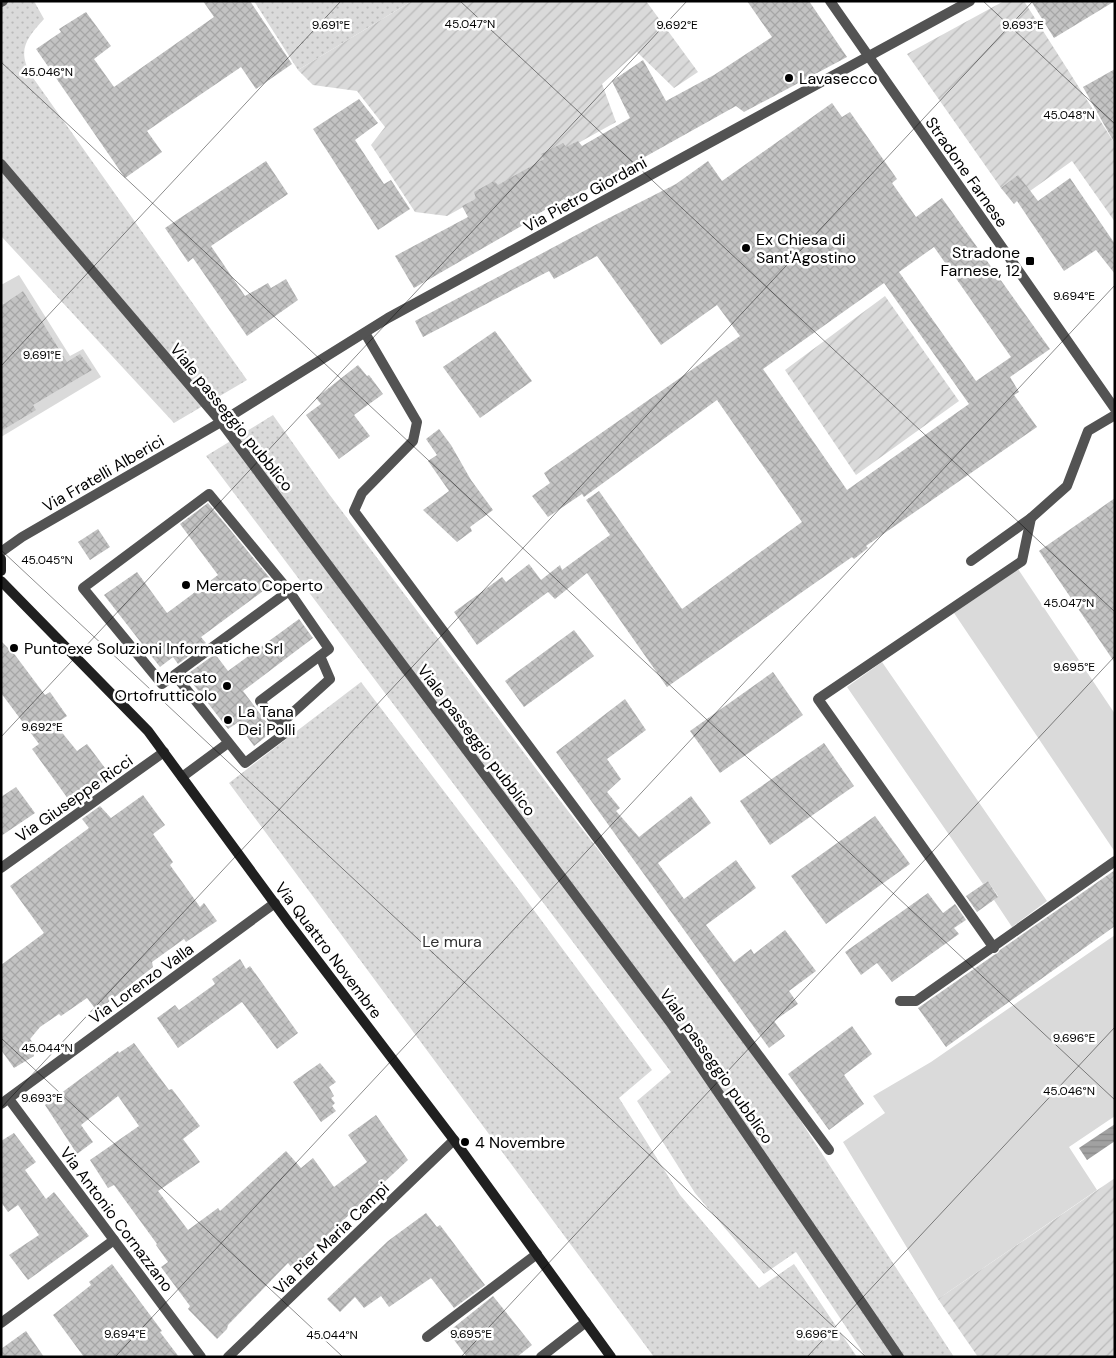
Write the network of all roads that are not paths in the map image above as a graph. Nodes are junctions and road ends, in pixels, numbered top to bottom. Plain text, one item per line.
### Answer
1 (830, 1) edge
2 (970, 1) edge
3 (869, 56) junction
4 (1, 164) edge
5 (365, 332) junction
6 (1115, 409) edge
7 (1115, 415) edge
8 (221, 422) junction
9 (1031, 518) junction
10 (1, 552) edge
11 (1, 559) edge
12 (971, 561) dead end
13 (1, 571) edge
14 (1, 581) edge
15 (289, 591) junction
16 (320, 656) junction
17 (175, 675) junction
18 (278, 726) junction
19 (228, 743) junction
20 (164, 752) junction
21 (182, 777) junction
22 (1115, 861) edge
23 (1, 868) edge
24 (275, 903) junction
25 (994, 948) junction
26 (900, 1002) dead end
27 (5, 1102) edge
28 (454, 1140) junction
29 (829, 1150) dead end
30 (114, 1240) junction
31 (537, 1254) junction
32 (586, 1322) junction
33 (1, 1323) edge
34 (427, 1336) dead end
35 (201, 1357) edge
36 (228, 1357) edge
37 (542, 1357) edge
38 (611, 1357) edge
39 (899, 1357) edge

1 - 3 street, Stradone Farnese
2 - 3 street, Via Pietro Giordani
3 - 5 street, Via Pietro Giordani
3 - 6 street, Stradone Farnese
4 - 8 street, Viale passeggio pubblico
5 - 8 street, Via Pietro Giordani
5 - 29 street
7 - 9 street
8 - 10 street, Via Fratelli Alberici
8 - 39 street, Viale passeggio pubblico
9 - 12 street
9 - 25 street
11 - 13 main road
14 - 20 main road, Via Quattro Novembre
15 - 16 street
15 - 17 street
15 - 17 street
16 - 18 street
16 - 18 street
17 - 19 street
18 - 19 street
19 - 21 street
20 - 21 main road, Via Quattro Novembre
20 - 23 street, Via Giuseppe Ricci
21 - 24 main road, Via Quattro Novembre
22 - 25 street
24 - 27 street, Via Lorenzo Valla
24 - 28 main road, Via Quattro Novembre
25 - 26 street
27 - 30 street, Via Antonio Cornazzano
28 - 31 main road, Via Quattro Novembre
28 - 36 street, Via Pier Maria Campi
30 - 33 street
30 - 35 street, Via Antonio Cornazzano
31 - 32 main road, Via Quattro Novembre
31 - 34 street
32 - 37 street
32 - 38 main road, Via Quattro Novembre

